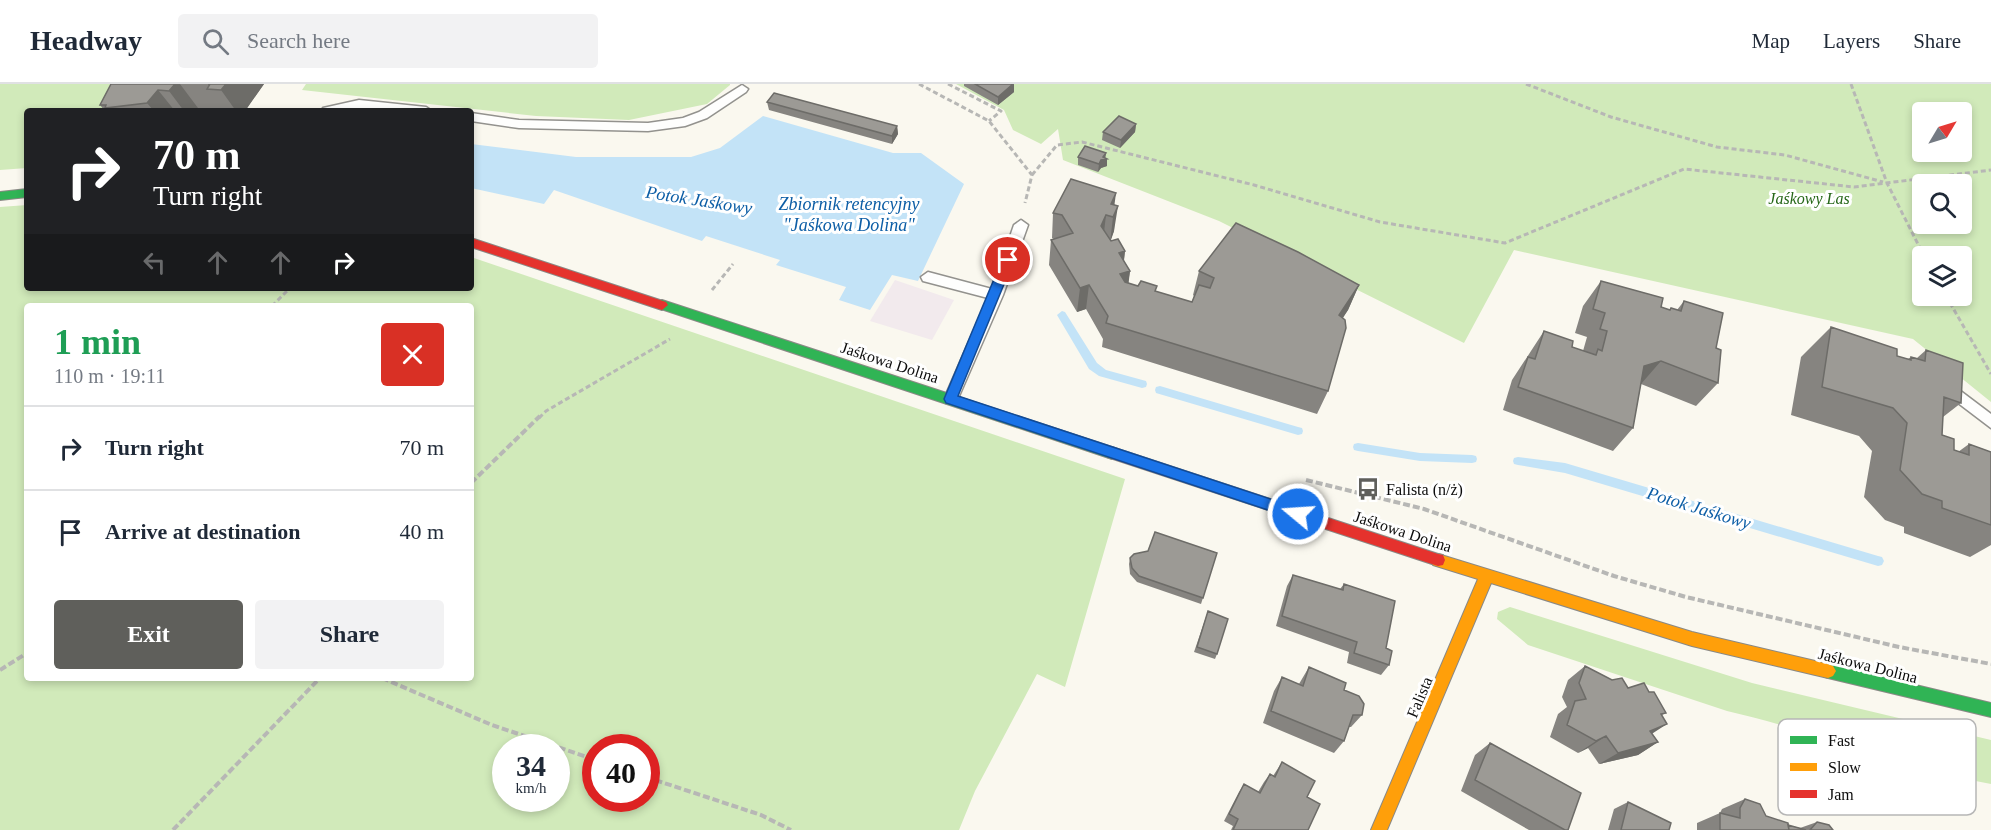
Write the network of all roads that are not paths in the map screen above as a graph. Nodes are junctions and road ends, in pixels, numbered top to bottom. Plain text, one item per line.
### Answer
1 (742, 88) dead end
2 (341, 108) edge
3 (397, 108) edge
4 (474, 117) edge
5 (24, 194) edge
6 (0, 196) edge
7 (1021, 225) road end
8 (474, 243) edge
9 (928, 277) dead end
10 (996, 295) junction
11 (1936, 381) edge
12 (951, 399) junction
13 (1991, 422) edge
14 (1487, 576) junction
15 (1991, 710) edge
16 (1379, 830) edge

1 - 4 lane
2 - 3 lane
5 - 6 street
7 - 10 lane
8 - 12 street, Jaśkowa Dolina
9 - 10 lane
10 - 12 lane
11 - 13 lane
12 - 14 street, Jaśkowa Dolina
14 - 15 street, Jaśkowa Dolina
14 - 16 street, Falista

